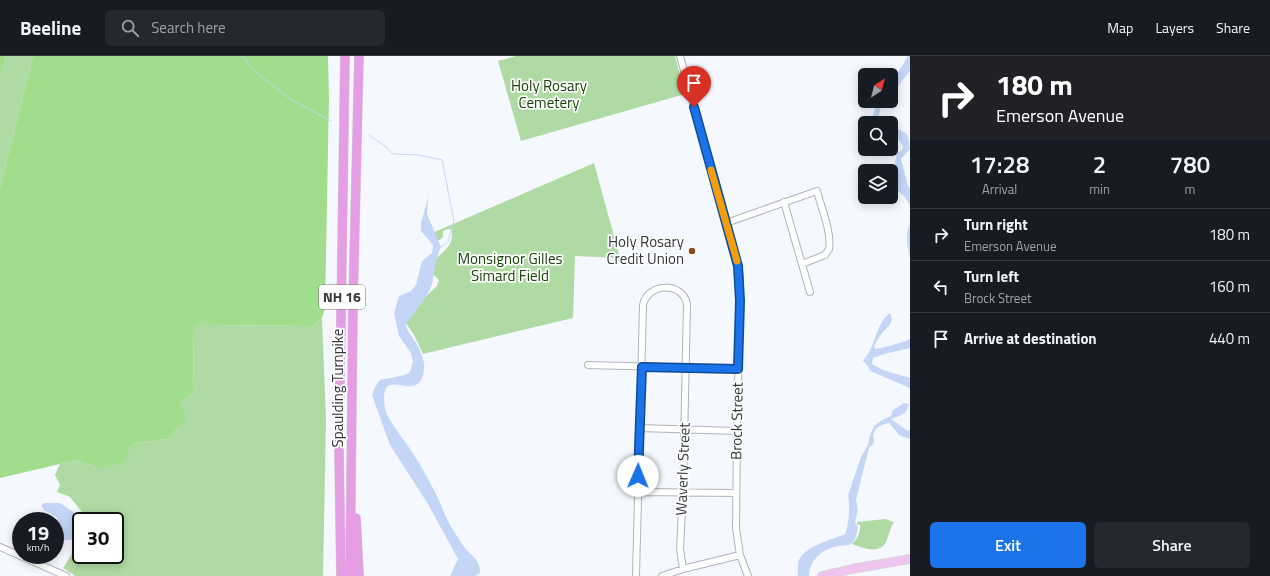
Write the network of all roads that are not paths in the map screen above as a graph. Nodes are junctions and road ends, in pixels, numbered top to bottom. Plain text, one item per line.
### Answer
1 (344, 56) edge
2 (359, 56) edge
3 (680, 56) edge
4 (784, 202) junction
5 (726, 223) junction
6 (802, 264) junction
7 (810, 292) dead end
8 (588, 366) dead end
9 (642, 367) junction
10 (686, 368) junction
11 (738, 369) junction
12 (639, 428) junction
13 (684, 429) junction
14 (737, 431) junction
15 (352, 464) junction
16 (638, 492) junction
17 (683, 492) junction
18 (735, 493) junction
19 (340, 538) junction
20 (0, 547) edge
21 (740, 555) junction
22 (910, 560) edge
23 (683, 569) junction
24 (66, 576) edge
25 (336, 576) edge
26 (341, 576) edge
27 (350, 576) edge
28 (359, 576) edge
29 (636, 576) edge
30 (662, 576) edge
31 (748, 576) edge
32 (822, 576) edge

1 - 19 highway, Spaulding Turnpike / NH 16
2 - 15 highway, Spaulding Turnpike / NH 16
3 - 5 street, Brock Street
4 - 5 street
4 - 6 street
4 - 6 street
5 - 11 street, Brock Street
6 - 7 street
8 - 9 street
9 - 10 street
9 - 10 street, Waverly Street
9 - 12 street, Waverly Street
10 - 11 street
10 - 13 street, Waverly Street
11 - 14 street, Brock Street
12 - 13 street
12 - 16 street, Waverly Street
13 - 14 street
13 - 17 street, Waverly Street
14 - 18 street, Brock Street
15 - 27 highway, Spaulding Turnpike / NH 16
15 - 28 highway
16 - 17 street
16 - 29 street, Waverly Street
17 - 18 street
17 - 23 street, Waverly Street
18 - 21 street, Brock Street
19 - 25 highway
19 - 26 highway, Spaulding Turnpike / NH 16
20 - 24 street
21 - 23 street
21 - 31 street, Brock Street
22 - 32 main road
23 - 30 street

